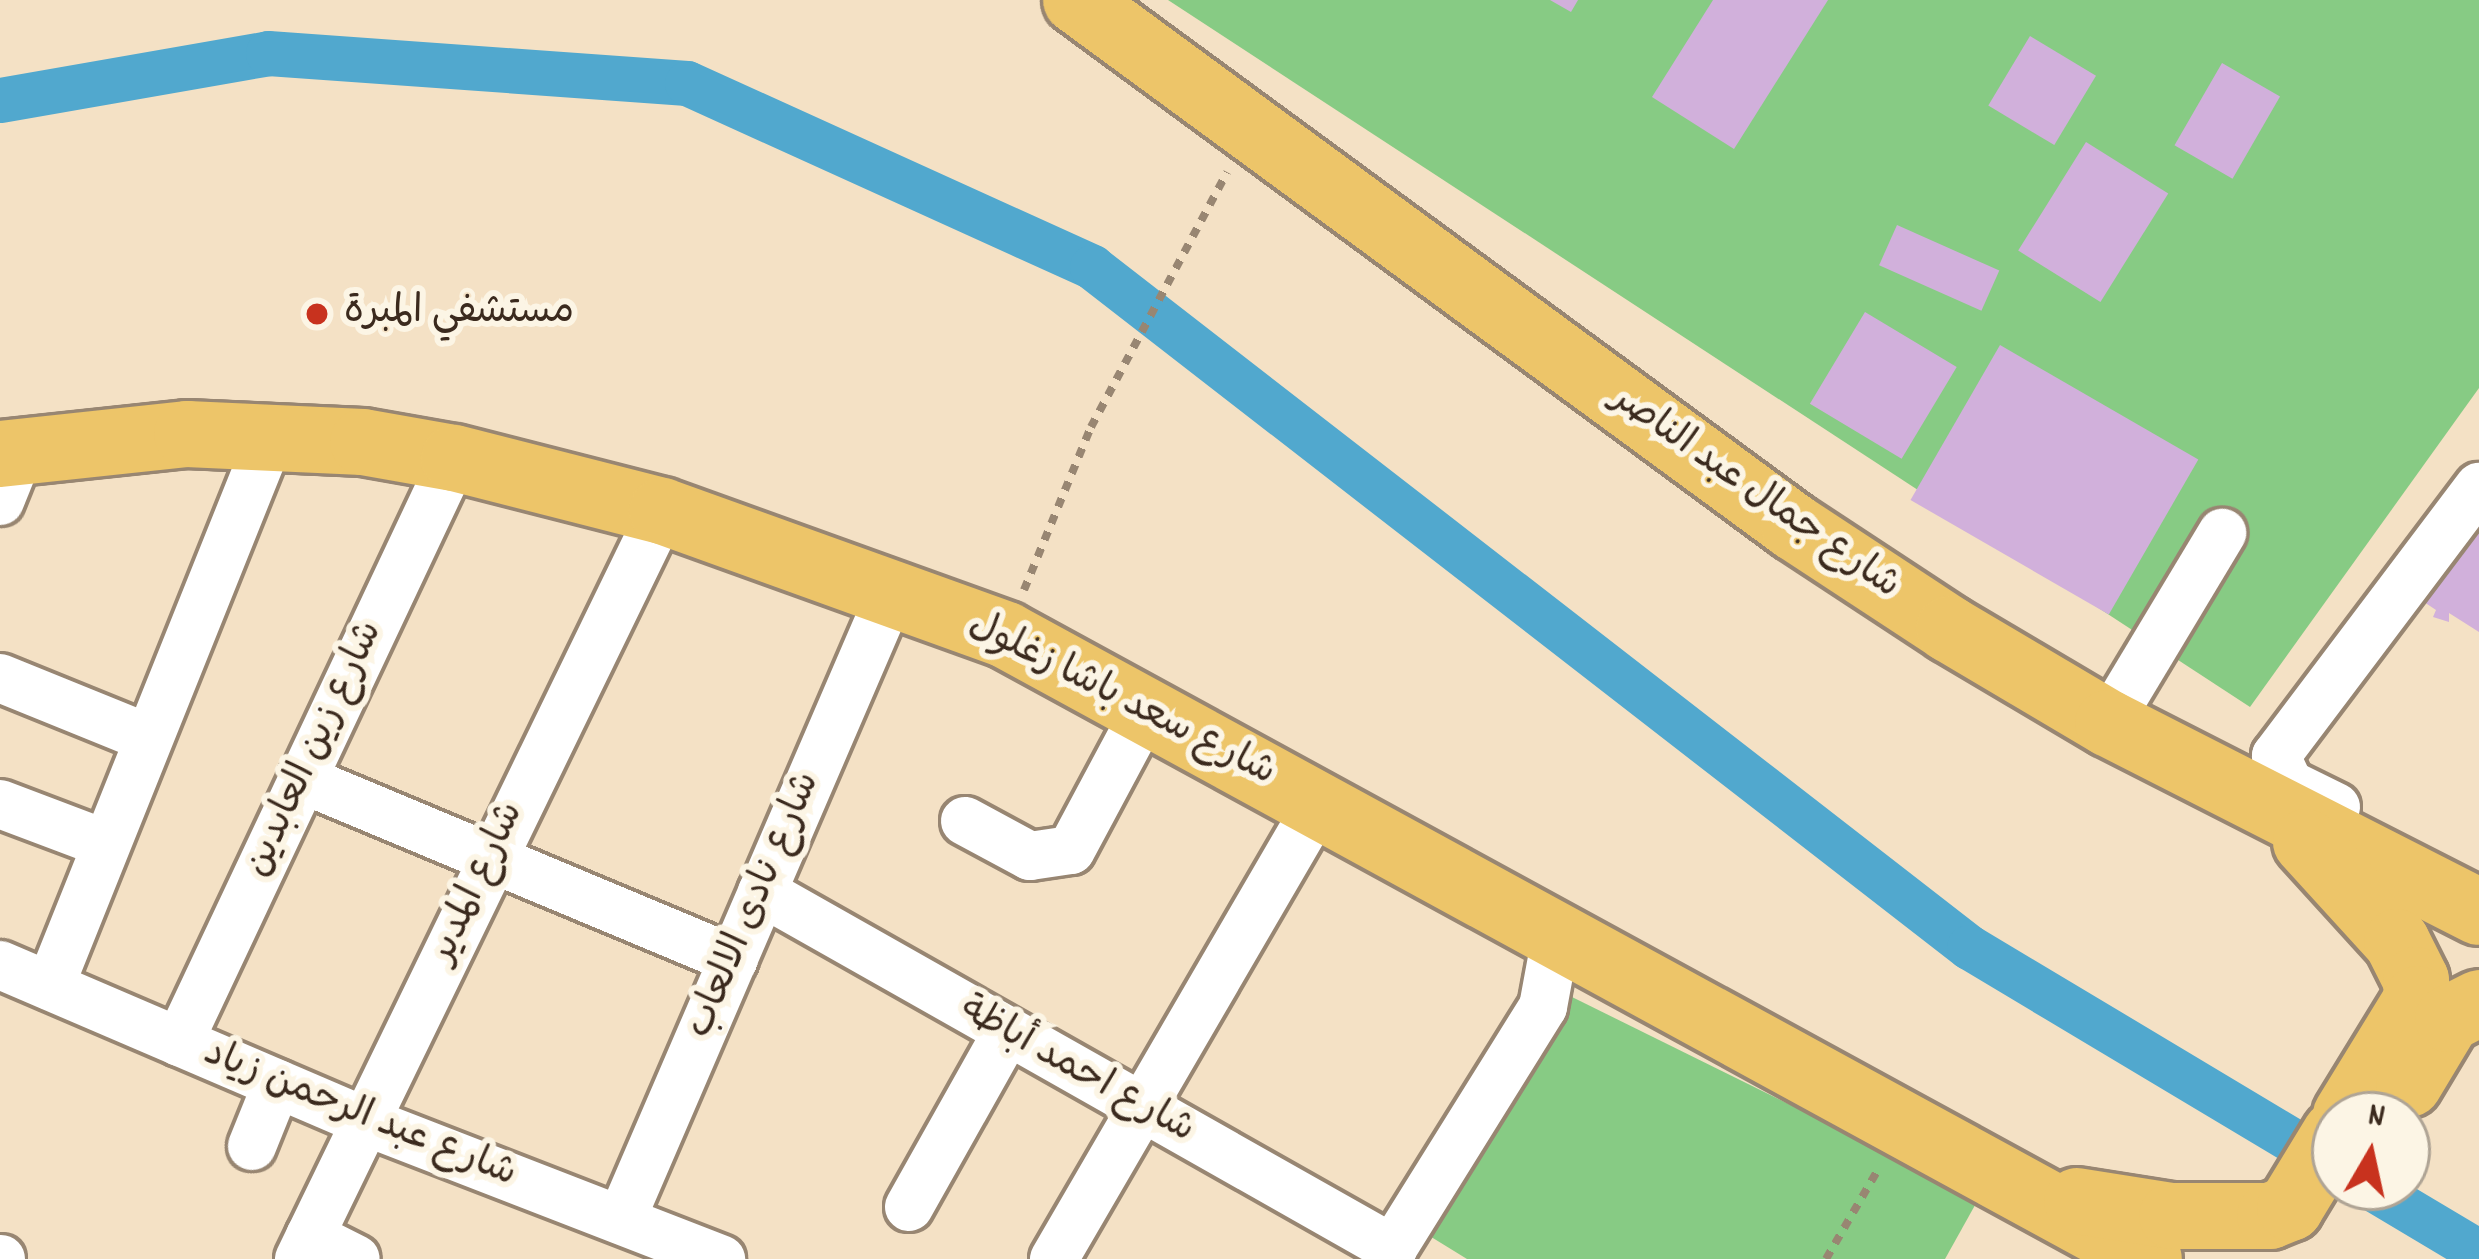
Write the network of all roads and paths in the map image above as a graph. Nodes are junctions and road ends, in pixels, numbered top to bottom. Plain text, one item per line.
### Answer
1 (1076, 0) edge
2 (1203, 213) dead end
3 (271, 435) junction
4 (454, 458) junction
5 (7, 468) edge
6 (2479, 487) edge
7 (662, 511) junction
8 (2222, 533) dead end
9 (891, 593) junction
10 (1006, 635) junction
11 (0, 678) edge
12 (1148, 706) junction
13 (2108, 723) junction
14 (145, 737) junction
15 (302, 779) junction
16 (1319, 803) junction
17 (0, 804) edge
18 (2279, 812) junction
19 (965, 821) dead end
20 (104, 843) junction
21 (490, 857) junction
22 (2479, 877) edge
23 (762, 892) junction
24 (2479, 912) edge
25 (1556, 937) junction
26 (734, 960) junction
27 (0, 965) edge
28 (50, 986) junction
29 (2448, 1007) edge
30 (1006, 1034) junction
31 (179, 1042) junction
32 (277, 1084) junction
33 (2369, 1091) edge
34 (2403, 1091) edge
35 (1141, 1109) junction
36 (367, 1122) junction
37 (1904, 1125) junction
38 (252, 1146) dead end
39 (2030, 1194) junction
40 (910, 1207) dead end
41 (621, 1220) junction
42 (2313, 1223) edge
43 (305, 1247) edge
44 (1389, 1254) edge
45 (356, 1259) edge
46 (722, 1259) edge
47 (1054, 1259) edge
48 (1826, 1259) edge
49 (2149, 1259) edge

1 - 13 highway, شارع جمال عبد الناصر
2 - 10 path
3 - 4 highway, شارع سعد باشا زغلول
3 - 5 highway, شارع سعد باشا زغلول
3 - 14 street
4 - 7 highway, شارع سعد باشا زغلول
4 - 15 street, شارع زين العابدين
6 - 22 street
7 - 9 highway, شارع سعد باشا زغلول
7 - 21 street, شارع المدير
8 - 13 street
9 - 10 highway, شارع سعد باشا زغلول
9 - 23 street, شارع نادى الالعاب
10 - 12 highway, شارع سعد باشا زغلول
11 - 14 street
12 - 16 highway, شارع سعد باشا زغلول
12 - 19 street
13 - 18 highway, شارع جمال عبد الناصر
14 - 20 street
15 - 21 street
15 - 31 street, شارع زين العابدين
16 - 25 highway, شارع سعد باشا زغلول
16 - 35 street
17 - 20 street
18 - 24 highway, شارع جمال عبد الناصر
18 - 29 highway
20 - 28 street
21 - 26 street
21 - 36 street, شارع المدير
23 - 26 street, شارع نادى الالعاب
23 - 30 street, شارع احمد أباظة
25 - 37 highway, شارع سعد باشا زغلول
25 - 44 street
26 - 41 street, شارع نادى الالعاب
27 - 28 street, شارع عبد الرحمن زياد
28 - 31 street, شارع عبد الرحمن زياد
29 - 33 highway
29 - 34 highway
30 - 35 street, شارع احمد أباظة
30 - 40 street
31 - 32 street, شارع عبد الرحمن زياد
32 - 36 street, شارع عبد الرحمن زياد
32 - 38 street
35 - 44 street, شارع احمد أباظة
35 - 47 street
36 - 41 street, شارع عبد الرحمن زياد
36 - 43 street, شارع المدير
37 - 39 highway, شارع سعد باشا زغلول
37 - 48 path
39 - 42 highway
39 - 49 highway, شارع سعد باشا زغلول
41 - 46 street, شارع عبد الرحمن زياد
43 - 45 street

